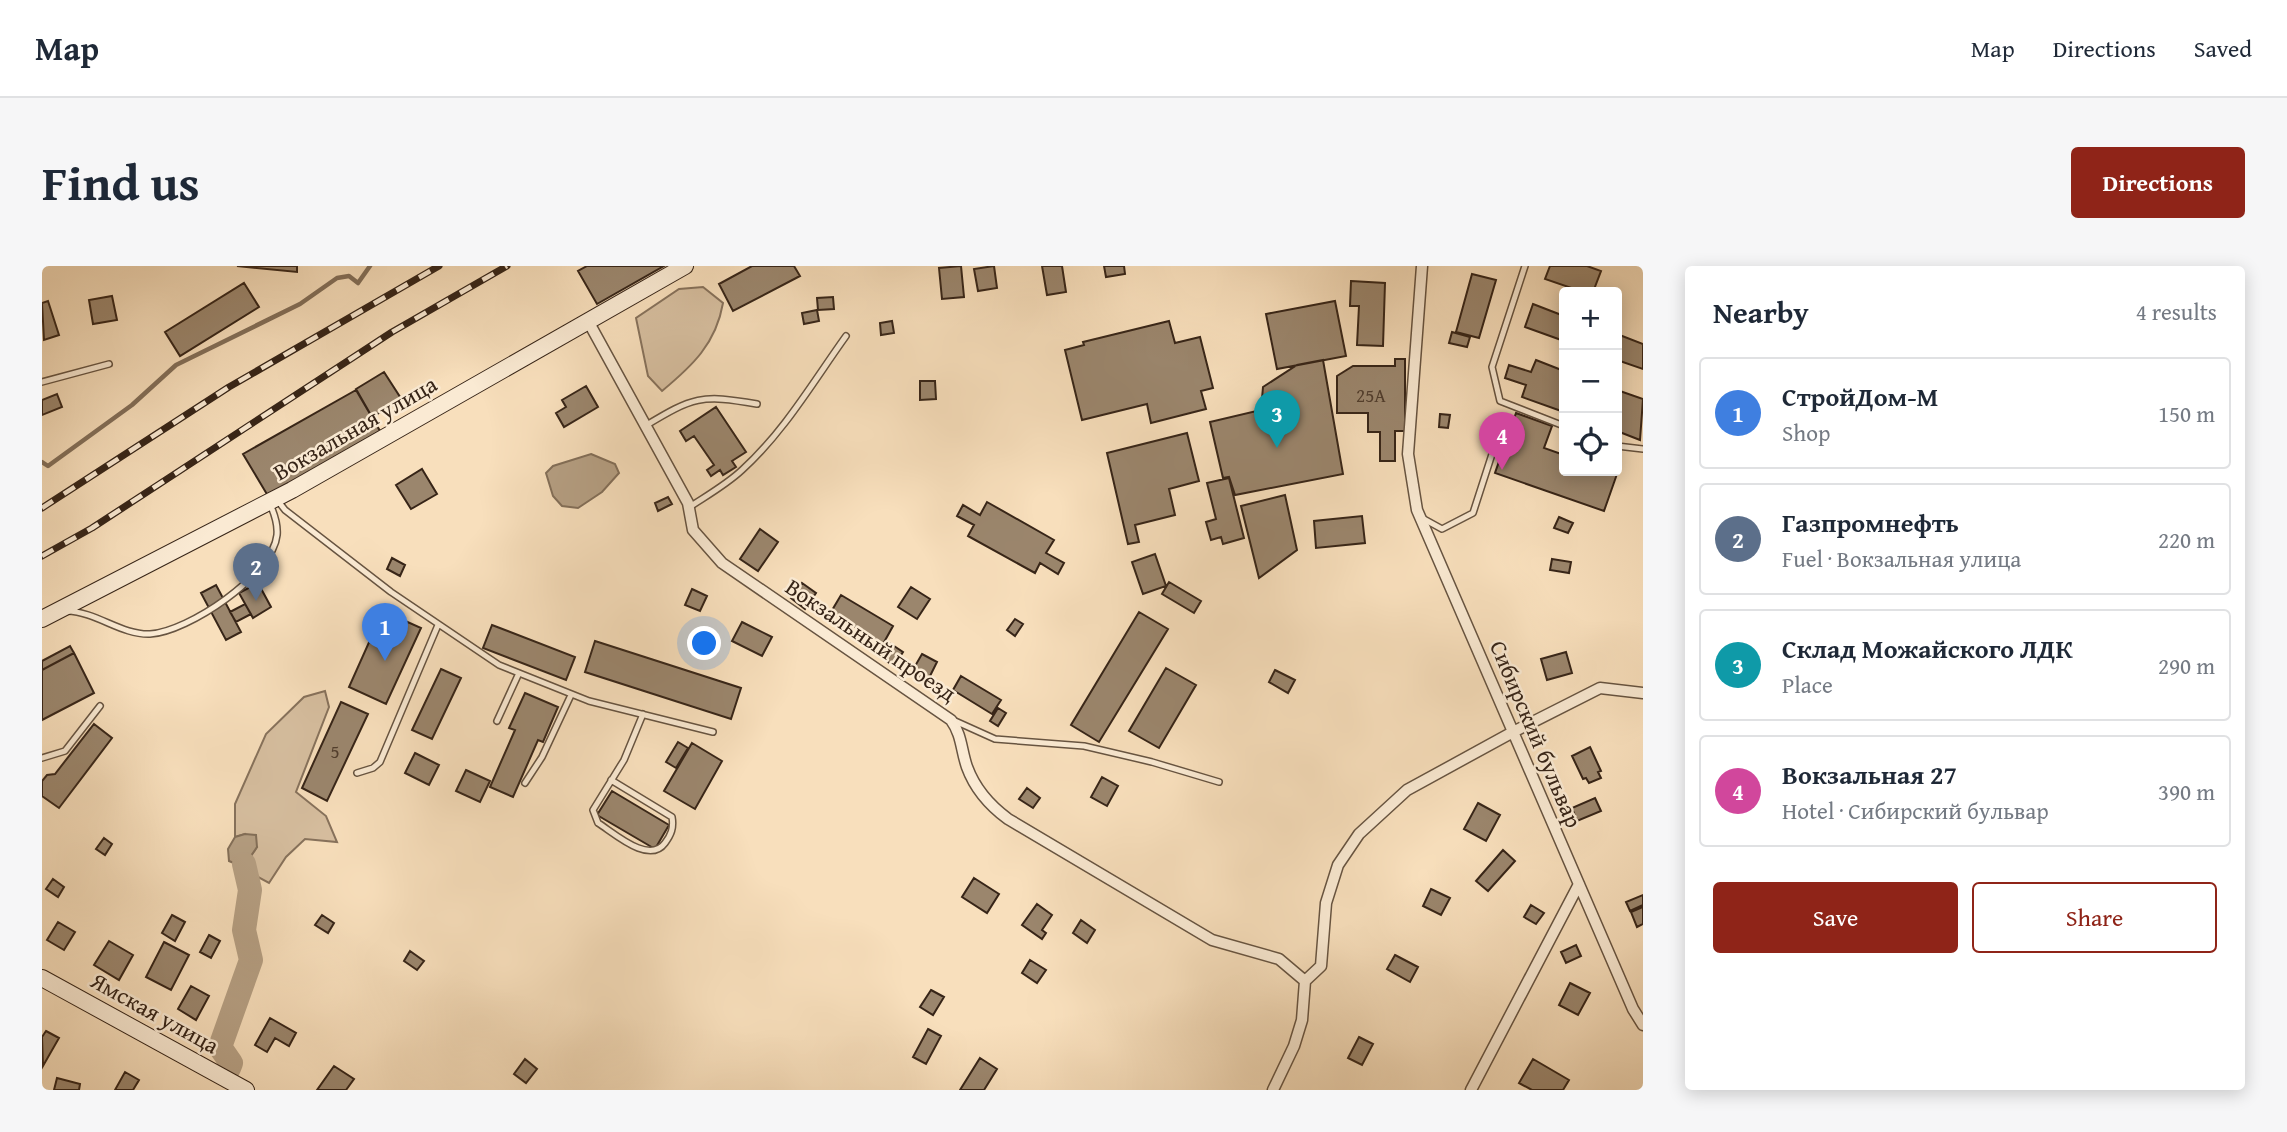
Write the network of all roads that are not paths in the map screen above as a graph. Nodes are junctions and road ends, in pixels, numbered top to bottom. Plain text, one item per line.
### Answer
1 (685, 266) edge
2 (1422, 266) edge
3 (1525, 266) edge
4 (588, 321) junction
5 (846, 336) dead end
6 (109, 364) dead end
7 (42, 382) edge
8 (757, 404) dead end
9 (1504, 417) dead end
10 (1559, 424) edge
11 (645, 426) junction
12 (1622, 447) edge
13 (1643, 449) edge
14 (273, 500) junction
15 (688, 508) junction
16 (1419, 516) junction
17 (48, 616) edge
18 (438, 625) junction
19 (519, 673) junction
20 (1643, 693) edge
21 (571, 695) junction
22 (100, 706) dead end
23 (643, 714) junction
24 (951, 720) junction
25 (497, 721) dead end
26 (713, 732) dead end
27 (1513, 732) junction
28 (42, 758) edge
29 (357, 773) dead end
30 (611, 780) junction
31 (1219, 782) dead end
32 (525, 783) dead end
33 (1579, 884) junction
34 (42, 978) edge
35 (1305, 981) junction
36 (1643, 1025) edge
37 (246, 1090) edge
38 (1273, 1090) edge
39 (1471, 1090) edge

1 - 4 main road, Вокзальная улица
2 - 16 street, Сибирский бульвар
3 - 10 lane
4 - 11 street, Вокзальный проезд
4 - 14 main road, Вокзальная улица
5 - 15 lane
6 - 7 lane
8 - 11 lane
9 - 16 lane
11 - 15 street, Вокзальный проезд
12 - 13 lane
14 - 17 main road, Вокзальная улица
14 - 17 lane
14 - 18 lane
15 - 24 street, Вокзальный проезд
16 - 27 street, Сибирский бульвар
18 - 19 lane
18 - 29 lane
19 - 21 lane
19 - 25 lane
20 - 27 street
21 - 23 lane
21 - 32 lane
22 - 28 lane
23 - 26 lane
23 - 30 lane
24 - 31 lane
24 - 35 street, Вокзальный проезд
27 - 33 street, Сибирский бульвар
27 - 35 street
30 - 30 lane
33 - 36 street, Сибирский бульвар
33 - 39 street
34 - 37 main road, Ямская улица
35 - 38 street

